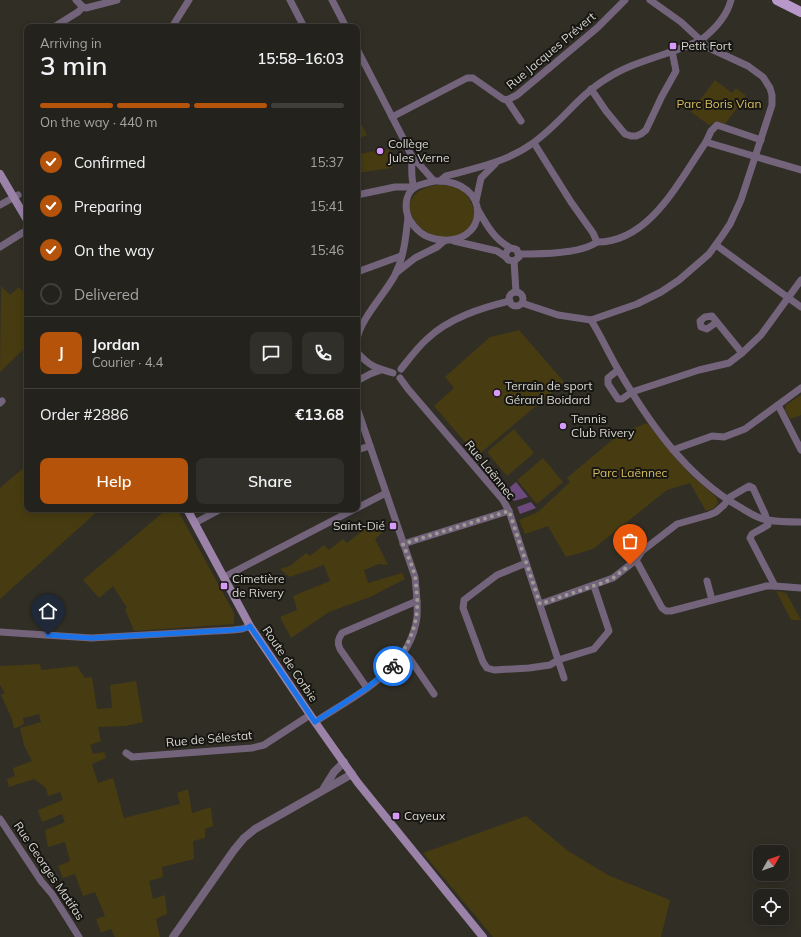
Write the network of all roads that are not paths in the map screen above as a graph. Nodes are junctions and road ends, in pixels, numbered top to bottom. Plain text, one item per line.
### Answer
1 (76, 0) edge
2 (117, 0) edge
3 (189, 0) edge
4 (290, 0) edge
5 (332, 0) edge
6 (625, 0) edge
7 (650, 0) edge
8 (777, 0) edge
9 (731, 1) edge
10 (83, 7) junction
11 (801, 12) edge
12 (59, 24) edge
13 (174, 24) edge
14 (302, 24) edge
15 (344, 24) edge
16 (701, 40) junction
17 (672, 51) junction
18 (360, 58) edge
19 (591, 89) junction
20 (507, 100) junction
21 (392, 117) junction
22 (521, 121) dead end
23 (761, 140) junction
24 (706, 142) junction
25 (534, 143) junction
26 (411, 155) junction
27 (755, 156) junction
28 (496, 162) junction
29 (801, 170) edge
30 (0, 174) edge
31 (437, 181) junction
32 (414, 188) junction
33 (360, 194) edge
34 (16, 196) junction
35 (476, 201) junction
36 (0, 205) edge
37 (478, 210) junction
38 (24, 213) edge
39 (408, 217) junction
40 (24, 232) edge
41 (454, 240) junction
42 (444, 241) junction
43 (597, 242) junction
44 (716, 245) junction
45 (0, 247) edge
46 (510, 248) junction
47 (519, 254) junction
48 (401, 256) junction
49 (506, 257) junction
50 (514, 261) junction
51 (360, 271) edge
52 (396, 273) junction
53 (801, 280) edge
54 (516, 292) junction
55 (788, 298) junction
56 (510, 301) junction
57 (522, 303) junction
58 (801, 307) edge
59 (714, 319) dead end
60 (591, 320) junction
61 (360, 330) edge
62 (742, 353) junction
63 (360, 355) edge
64 (401, 369) junction
65 (380, 370) junction
66 (618, 370) junction
67 (393, 373) junction
68 (400, 378) junction
69 (360, 379) edge
70 (801, 388) edge
71 (632, 392) junction
72 (778, 405) junction
73 (360, 417) edge
74 (370, 446) junction
75 (360, 449) edge
76 (673, 450) junction
77 (801, 450) edge
78 (386, 493) junction
79 (727, 500) junction
80 (360, 507) edge
81 (509, 511) junction
82 (189, 512) edge
83 (215, 512) edge
84 (350, 512) edge
85 (767, 520) junction
86 (801, 522) edge
87 (195, 523) junction
88 (403, 544) junction
89 (636, 560) junction
90 (526, 563) junction
91 (224, 578) junction
92 (707, 581) dead end
93 (594, 586) junction
94 (775, 586) junction
95 (801, 588) edge
96 (712, 600) junction
97 (417, 601) junction
98 (540, 604) junction
99 (250, 626) junction
100 (0, 632) edge
101 (403, 653) junction
102 (558, 660) junction
103 (564, 678) dead end
104 (367, 688) junction
105 (434, 694) dead end
106 (313, 719) junction
107 (126, 753) dead end
108 (344, 762) junction
109 (352, 774) junction
110 (324, 789) junction
111 (0, 819) edge
112 (79, 937) edge
113 (173, 937) edge
114 (483, 937) edge

1 - 10 street
2 - 10 street
3 - 13 street
4 - 14 street
5 - 15 street
6 - 20 street, Rue Jacques Prévert
7 - 16 street
8 - 11 main road
9 - 16 street
10 - 12 street
16 - 17 street
16 - 23 street
17 - 19 street
17 - 19 street
18 - 21 street
19 - 25 street
20 - 21 street
20 - 22 street
21 - 26 street
23 - 24 street
23 - 27 street
24 - 27 street
24 - 43 street
25 - 28 street
25 - 43 street
26 - 31 street
26 - 32 street
27 - 29 street
27 - 44 street
28 - 31 street
28 - 35 street
30 - 34 main road
31 - 32 street
31 - 35 street
32 - 33 street
32 - 39 street
34 - 36 street
34 - 38 main road
35 - 37 street
37 - 41 street
37 - 46 street
39 - 42 street
39 - 48 street
40 - 45 street
41 - 42 street
41 - 49 street
42 - 52 street
43 - 47 street
44 - 55 street
44 - 60 street
46 - 47 street
46 - 49 street
47 - 50 street
48 - 51 street
48 - 52 street
49 - 50 street
50 - 54 street
52 - 61 street
53 - 55 street
54 - 56 street
54 - 57 street
55 - 58 street
55 - 62 street
56 - 57 street
56 - 64 street
57 - 60 street
59 - 62 street
60 - 66 street
62 - 71 street
63 - 65 street
64 - 67 street
64 - 68 street
65 - 67 street
65 - 69 street
66 - 71 street
66 - 71 street
67 - 68 street
68 - 81 street, Rue Laënnec
70 - 72 street
71 - 76 street
72 - 76 street
72 - 77 street
73 - 74 street, Rue de Sélestat
74 - 75 street
74 - 78 street, Rue de Sélestat
76 - 79 street
78 - 80 street
78 - 88 street, Rue de Sélestat
79 - 85 street
79 - 85 street
79 - 89 street
81 - 88 street
81 - 90 street, Rue Laënnec
82 - 87 main road, Route de Corbie
83 - 87 street
84 - 91 street
85 - 86 street
85 - 94 street
87 - 91 main road, Route de Corbie
88 - 97 street, Rue de Sélestat
89 - 93 street
89 - 96 street
90 - 98 street, Rue Laënnec
90 - 102 street
91 - 99 main road, Route de Corbie
92 - 96 street
93 - 98 street
93 - 102 street
94 - 95 street
94 - 96 street
97 - 101 street, Rue de Sélestat
97 - 104 street
98 - 102 street, Rue Laënnec
99 - 100 street
99 - 106 main road, Route de Corbie
101 - 104 street, Rue de Sélestat
101 - 105 street
102 - 103 street, Rue Laënnec
104 - 106 street, Rue de Sélestat
106 - 107 street, Rue de Sélestat
106 - 108 main road, Route de Corbie
108 - 109 main road, Route de Corbie
108 - 110 street
109 - 110 street
109 - 114 main road, Route de Corbie
110 - 113 street
111 - 112 street, Rue Georges Matifas

